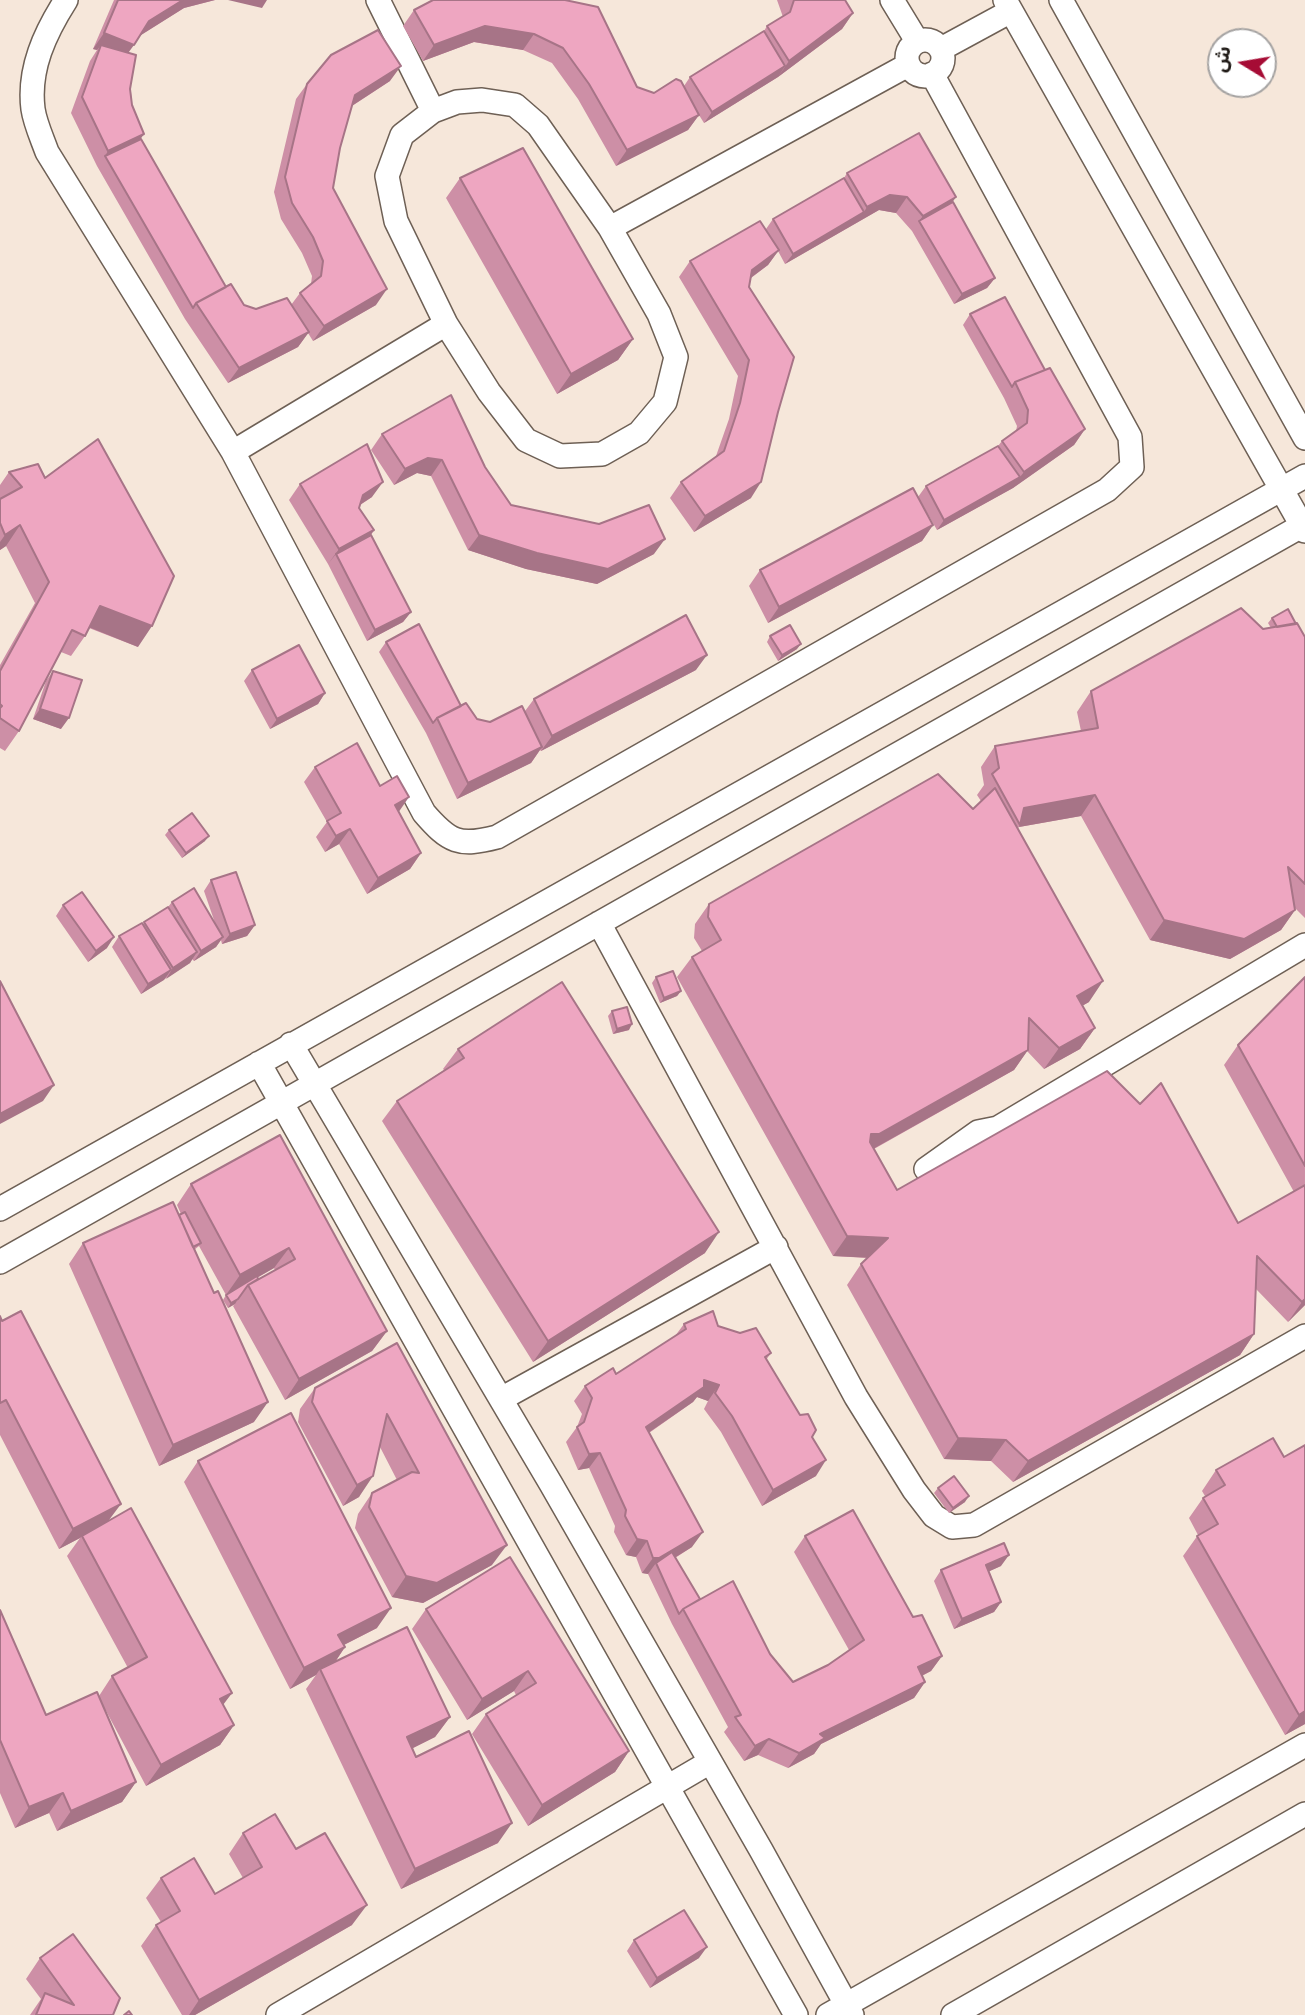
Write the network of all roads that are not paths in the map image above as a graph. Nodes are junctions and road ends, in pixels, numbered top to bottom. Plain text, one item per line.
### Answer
1 (66, 0) edge
2 (378, 0) edge
3 (892, 0) edge
4 (1061, 0) edge
5 (1008, 6) edge
6 (917, 41) junction
7 (941, 49) junction
8 (908, 65) junction
9 (932, 74) junction
10 (433, 111) junction
11 (610, 228) junction
12 (446, 324) junction
13 (1305, 438) edge
14 (233, 452) junction
15 (1305, 476) edge
16 (1280, 489) junction
17 (1304, 527) edge
18 (599, 923) junction
19 (1305, 946) edge
20 (291, 1044) junction
21 (259, 1063) junction
22 (315, 1083) junction
23 (281, 1102) junction
24 (926, 1169) dead end
25 (0, 1209) edge
26 (776, 1247) junction
27 (0, 1262) edge
28 (1305, 1336) edge
29 (501, 1399) junction
30 (1305, 1745) edge
31 (709, 1762) junction
32 (668, 1787) junction
33 (1305, 1814) edge
34 (842, 2012) edge
35 (278, 2015) edge
36 (796, 2015) edge
37 (953, 2015) edge

1 - 14 street
2 - 10 street
3 - 6 street
4 - 13 street
5 - 7 street
5 - 16 street
6 - 7 street
6 - 8 street
7 - 9 street
8 - 9 street
8 - 11 street
9 - 14 street
10 - 11 street
10 - 12 street
11 - 12 street
12 - 14 street
15 - 16 street
16 - 17 street
16 - 20 street
17 - 18 street
18 - 22 street
18 - 26 street
19 - 24 street
20 - 21 street
20 - 22 street
21 - 23 street
21 - 25 street
22 - 23 street
22 - 29 street
23 - 27 street
23 - 32 street
26 - 28 street
26 - 29 street
29 - 31 street
30 - 34 street
31 - 32 street
31 - 34 street
32 - 35 street
32 - 36 street
33 - 37 street

